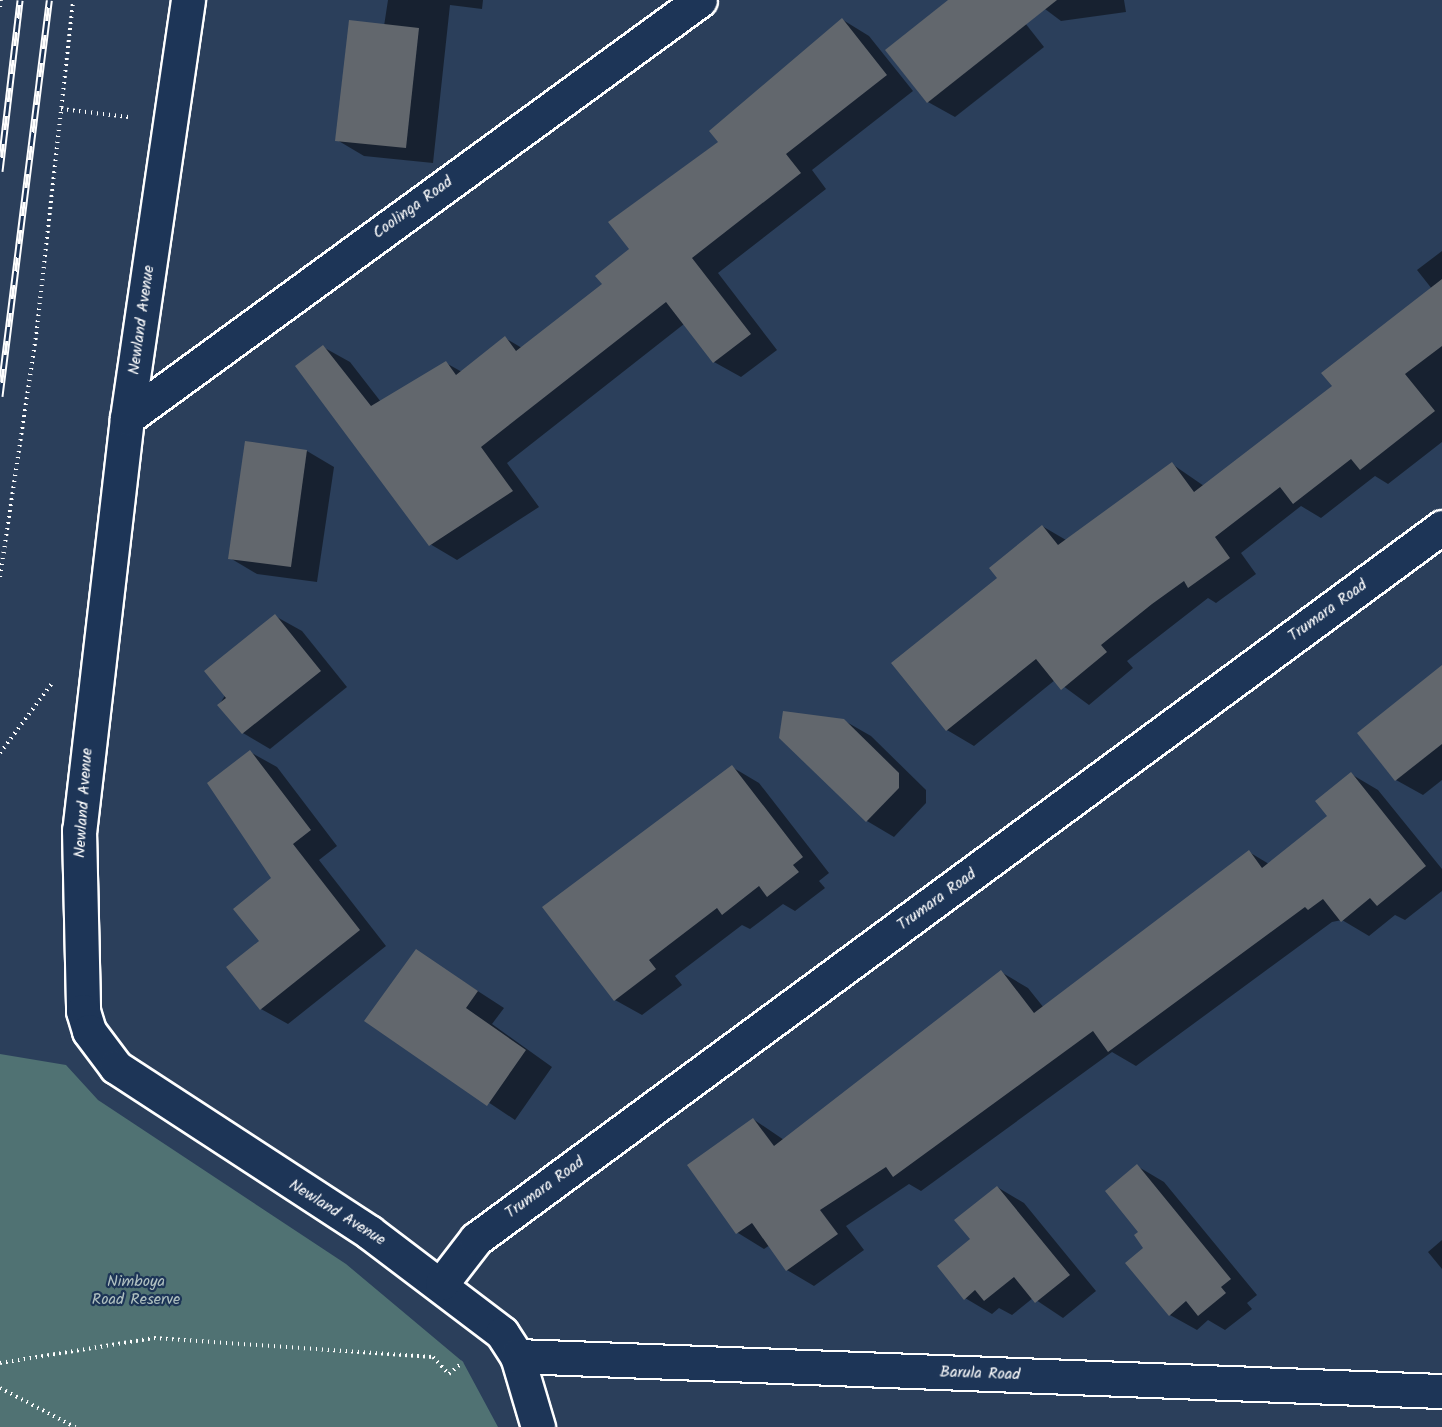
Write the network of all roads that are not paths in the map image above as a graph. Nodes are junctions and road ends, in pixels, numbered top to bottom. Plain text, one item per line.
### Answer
1 (188, 0) edge
2 (700, 0) edge
3 (128, 418) junction
4 (1442, 527) edge
5 (442, 1283) junction
6 (517, 1356) junction
7 (1442, 1391) edge
8 (538, 1427) edge

1 - 3 street, Newland Avenue
2 - 3 street, Coolinga Road
3 - 5 street, Newland Avenue
4 - 5 street, Trumara Road
5 - 6 street, Newland Avenue
6 - 7 street, Barula Road
6 - 8 street, Newland Avenue

